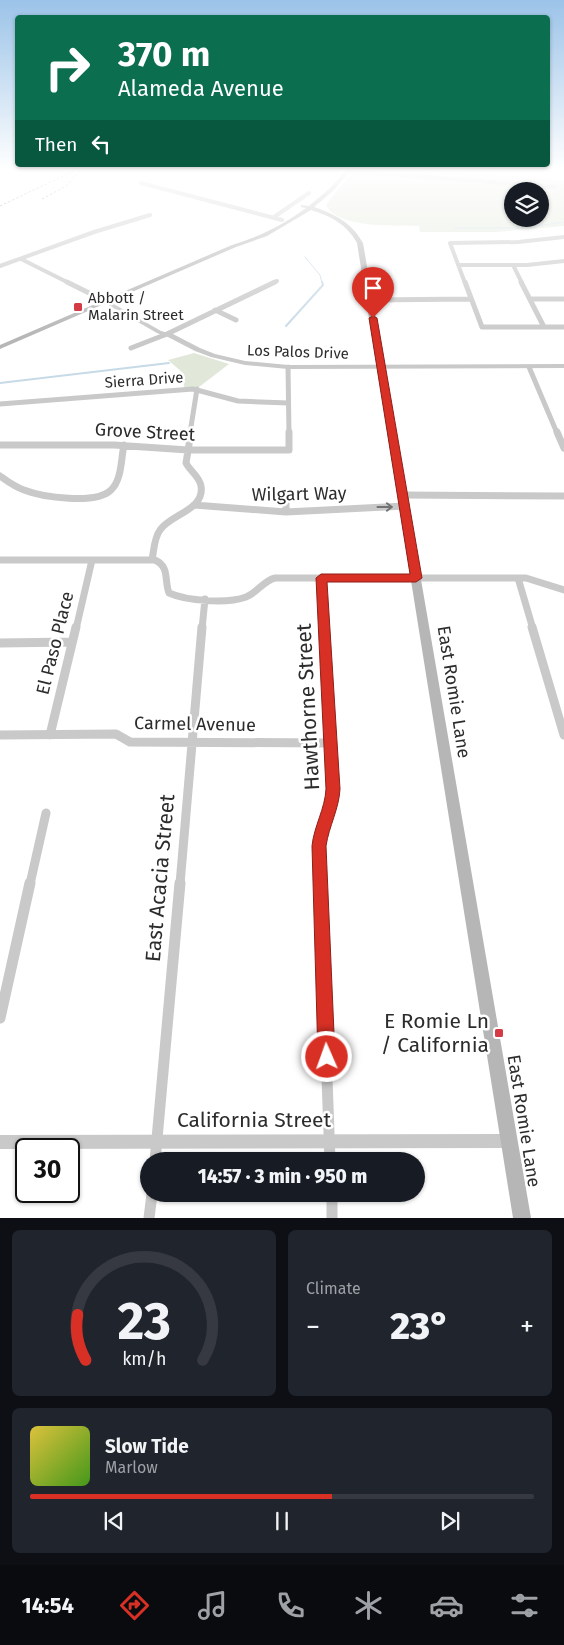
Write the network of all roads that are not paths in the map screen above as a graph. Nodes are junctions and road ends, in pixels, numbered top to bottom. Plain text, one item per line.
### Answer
1 (118, 225) edge
2 (279, 225) edge
3 (345, 225) edge
4 (564, 237) edge
5 (21, 258) junction
6 (564, 261) edge
7 (458, 265) junction
8 (513, 265) junction
9 (0, 266) edge
10 (277, 280) dead end
11 (471, 299) junction
12 (530, 299) junction
13 (564, 299) edge
14 (370, 300) junction
15 (105, 301) junction
16 (215, 310) junction
17 (236, 320) dead end
18 (544, 327) junction
19 (564, 327) edge
20 (167, 334) junction
21 (0, 346) edge
22 (131, 348) dead end
23 (564, 366) edge
24 (288, 367) junction
25 (381, 367) junction
26 (529, 367) junction
27 (197, 389) junction
28 (288, 403) junction
29 (0, 404) edge
30 (0, 445) edge
31 (124, 445) junction
32 (564, 448) edge
33 (188, 450) junction
34 (0, 476) edge
35 (564, 496) edge
36 (286, 497) dead end
37 (404, 501) junction
38 (194, 505) junction
39 (286, 512) junction
40 (0, 560) edge
41 (92, 560) junction
42 (152, 560) junction
43 (321, 578) junction
44 (416, 578) junction
45 (518, 578) junction
46 (564, 590) edge
47 (205, 599) junction
48 (72, 642) junction
49 (0, 643) edge
50 (0, 735) edge
51 (50, 735) junction
52 (564, 735) edge
53 (193, 742) junction
54 (330, 743) junction
55 (46, 813) dead end
56 (0, 1018) edge
57 (330, 1141) junction
58 (508, 1141) junction
59 (0, 1142) edge
60 (156, 1142) junction
61 (155, 1152) edge
62 (330, 1152) edge
63 (151, 1202) edge
64 (332, 1202) edge
65 (149, 1218) edge
66 (332, 1218) edge
67 (522, 1218) edge

1 - 5 street
2 - 15 main road
3 - 14 main road, East Romie Lane
4 - 7 street
5 - 9 street
5 - 15 street
6 - 8 street
7 - 8 street
7 - 11 street
8 - 12 street
10 - 16 street
11 - 14 street
11 - 18 street
12 - 13 street
12 - 18 street
14 - 25 main road, East Romie Lane
15 - 20 street, Los Palos Drive
15 - 21 main road
16 - 17 street
16 - 20 street
18 - 19 street
20 - 22 street
20 - 24 street, Los Palos Drive
23 - 26 street, Los Palos Drive
24 - 25 street, Los Palos Drive
24 - 28 street
25 - 26 street, Los Palos Drive
25 - 37 main road, East Romie Lane
26 - 32 street
27 - 28 street, Sierra Drive
27 - 29 street, Sierra Drive
27 - 33 street
28 - 33 street, Grove Street
30 - 31 street, Grove Street
31 - 33 street, Grove Street
31 - 34 street
33 - 38 street
35 - 37 street, Wilgart Way
36 - 39 street
39 -> 37 street, Wilgart Way
37 - 44 main road, East Romie Lane
38 - 39 street, Wilgart Way
38 - 42 street
40 - 41 street
41 - 42 street
41 - 48 street, El Paso Place
42 - 47 street
43 - 44 street
43 - 47 street
43 - 54 street, Hawthorne Street
44 - 45 street
44 - 58 main road, East Romie Lane
45 - 46 street
45 - 52 street
47 - 53 street, East Acacia Street
48 - 49 street
48 - 51 street, El Paso Place
50 - 51 street, Carmel Avenue
51 - 53 street, Carmel Avenue
53 - 54 street, Carmel Avenue
53 - 60 street, East Acacia Street
54 - 57 street, Hawthorne Street
55 - 56 street
57 - 58 street, California Street
57 - 60 street, California Street
57 - 62 street, Hawthorne Street
58 - 67 main road, East Romie Lane
59 - 60 street, California Street
60 - 61 street, East Acacia Street
63 - 65 street
64 - 66 street

